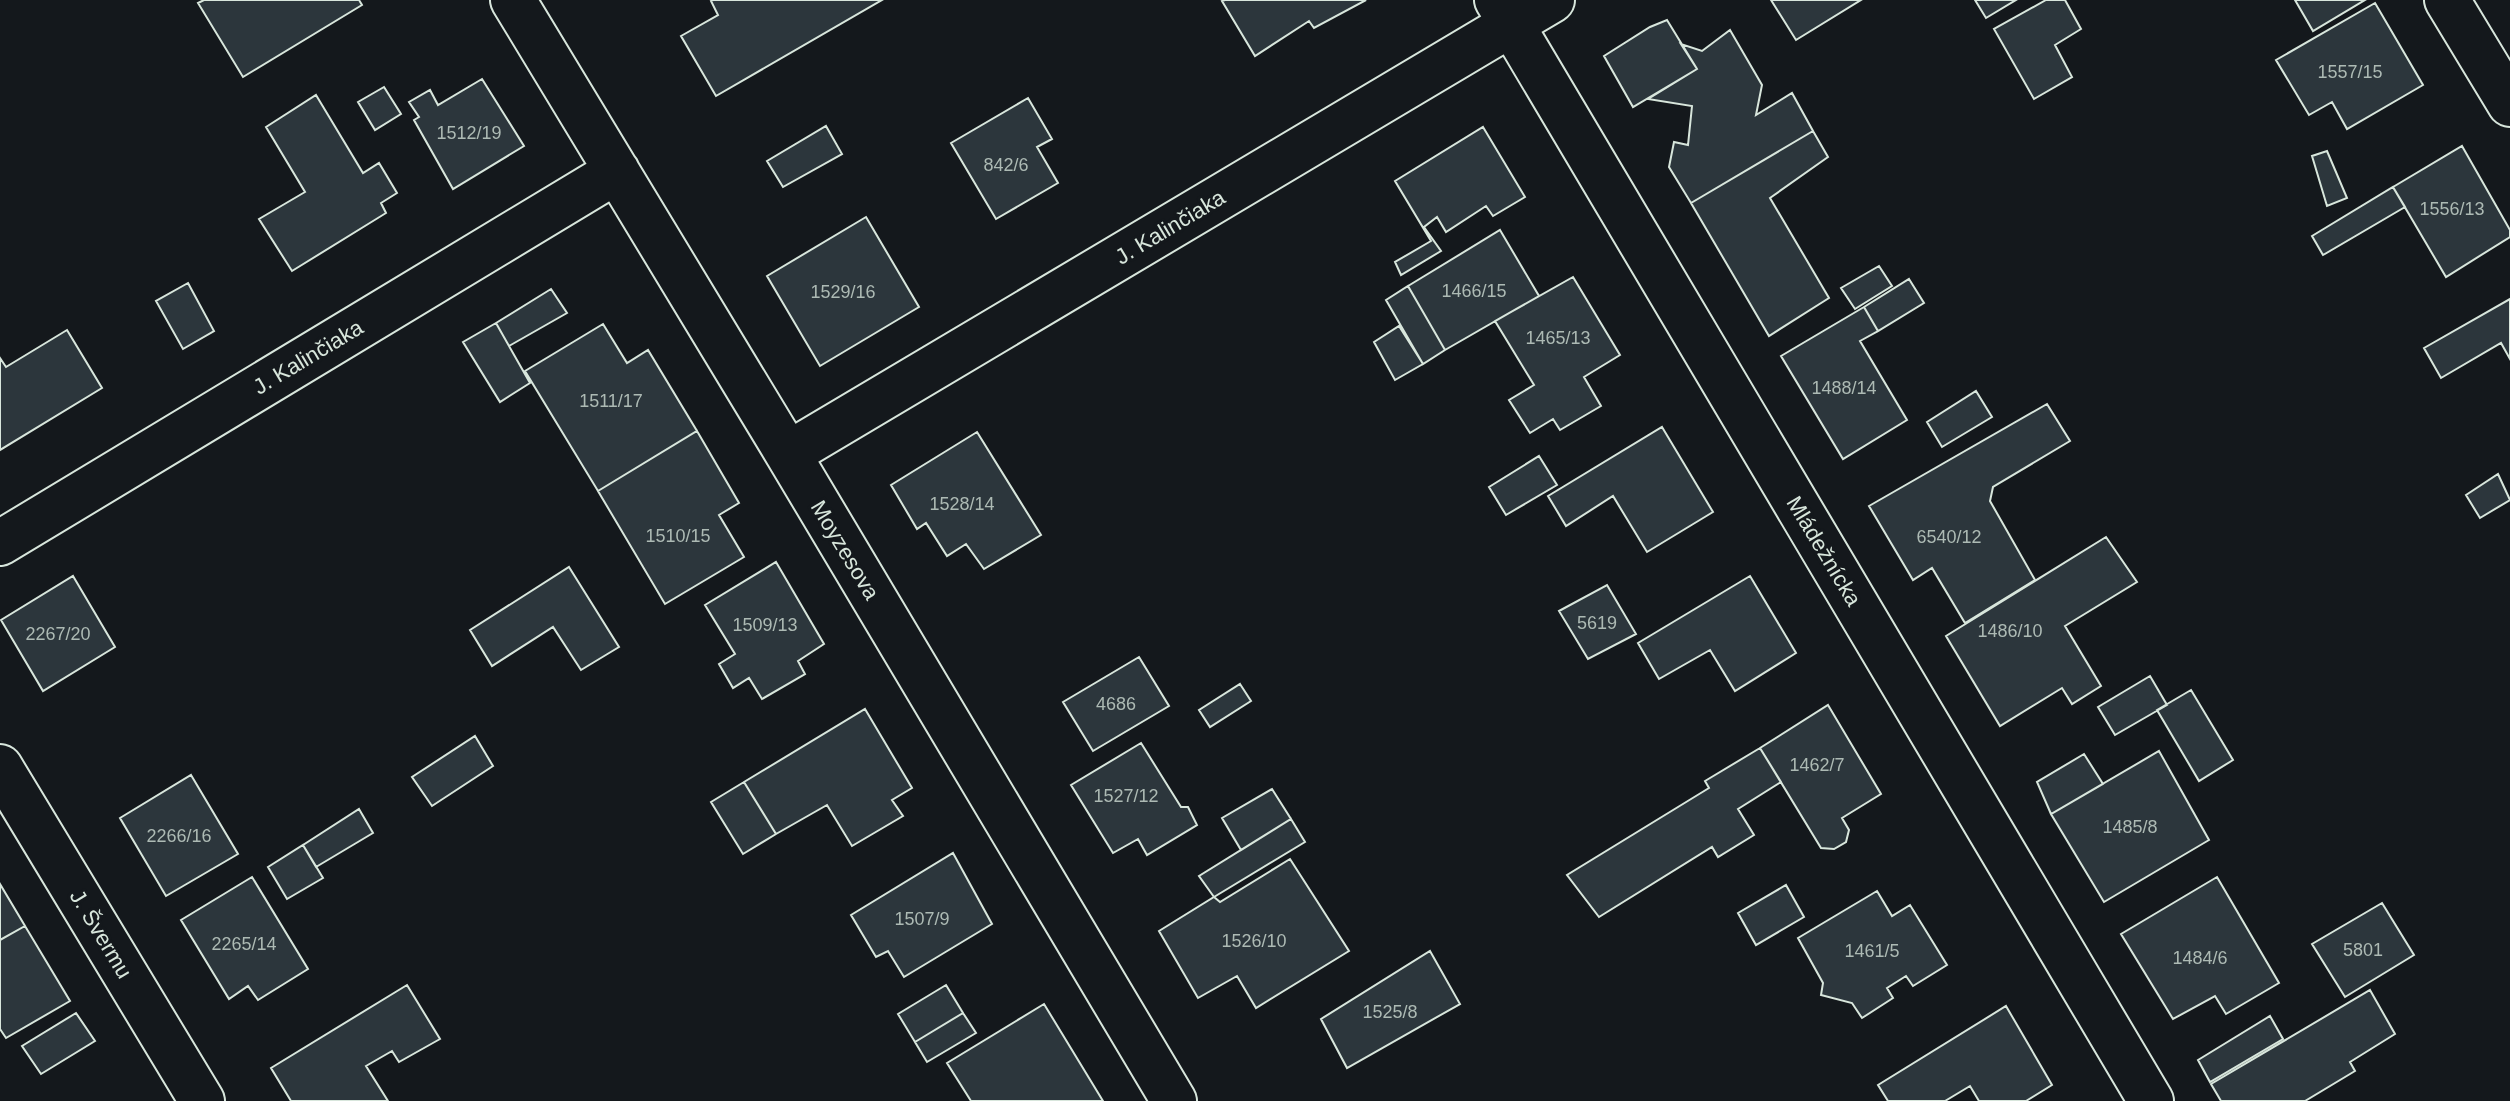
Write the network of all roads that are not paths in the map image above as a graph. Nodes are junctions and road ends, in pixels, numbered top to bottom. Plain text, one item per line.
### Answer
1 (513, 0) edge
2 (1552, 0) edge
3 (2447, 0) edge
4 (1504, 12) edge
5 (2510, 104) edge
6 (617, 171) junction
7 (788, 454) junction
8 (0, 543) edge
9 (0, 767) edge
10 (202, 1101) edge
11 (1174, 1101) edge
12 (2151, 1101) edge

1 - 6 street, Moyzesova
2 - 4 street, J. Kalinčiaka
3 - 5 street
4 - 7 street, J. Kalinčiaka
4 - 12 street, Mládežnícka
6 - 7 street, Moyzesova
6 - 8 street, J. Kalinčiaka
7 - 11 street, Moyzesova
9 - 10 street, J. Švermu

